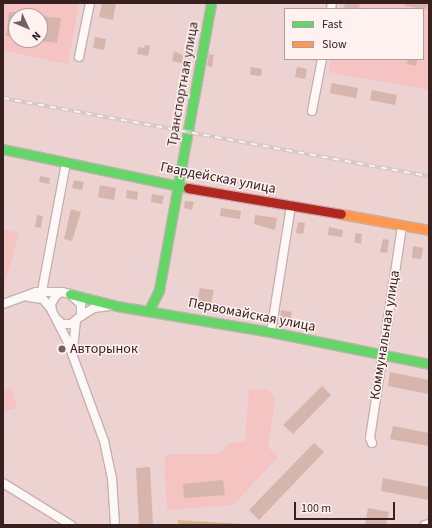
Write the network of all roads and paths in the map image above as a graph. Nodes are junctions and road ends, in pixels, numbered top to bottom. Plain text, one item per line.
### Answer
1 (90, 3) edge
2 (211, 3) edge
3 (79, 57) dead end
4 (322, 60) edge
5 (312, 111) dead end
6 (3, 149) edge
7 (66, 163) junction
8 (179, 186) junction
9 (291, 206) junction
10 (402, 227) junction
11 (429, 230) edge
12 (42, 291) junction
13 (66, 293) junction
14 (7, 302) edge
15 (117, 306) junction
16 (149, 310) junction
17 (52, 311) junction
18 (57, 319) junction
19 (78, 319) junction
20 (271, 332) junction
21 (72, 356) junction
22 (381, 356) junction
23 (429, 364) edge
24 (372, 443) dead end
25 (3, 483) edge
26 (429, 524) edge
27 (71, 525) edge
28 (115, 525) edge
29 (425, 525) edge

1 - 3 street
2 - 8 street, Транспортная улица
4 - 5 street
6 - 7 street, Гвардейская улица
7 - 8 street, Гвардейская улица
7 - 12 street
8 - 9 street, Гвардейская улица
8 - 16 street, Транспортная улица
9 - 10 street, Гвардейская улица
9 - 20 street
10 - 11 street, Гвардейская улица
10 - 22 street, Коммунальная улица
12 - 13 street, Первомайская улица
12 - 14 street, Первомайская улица
13 - 15 street, Первомайская улица
13 - 17 street
13 - 19 street
14 - 17 street
15 - 16 street, Первомайская улица
15 - 19 street
16 - 20 street, Первомайская улица
17 - 18 street
18 - 19 street
18 - 21 street
19 - 21 street
20 - 22 street, Первомайская улица
21 - 28 street
22 - 23 street, Первомайская улица
22 - 24 street, Коммунальная улица
25 - 27 street
26 - 29 street

